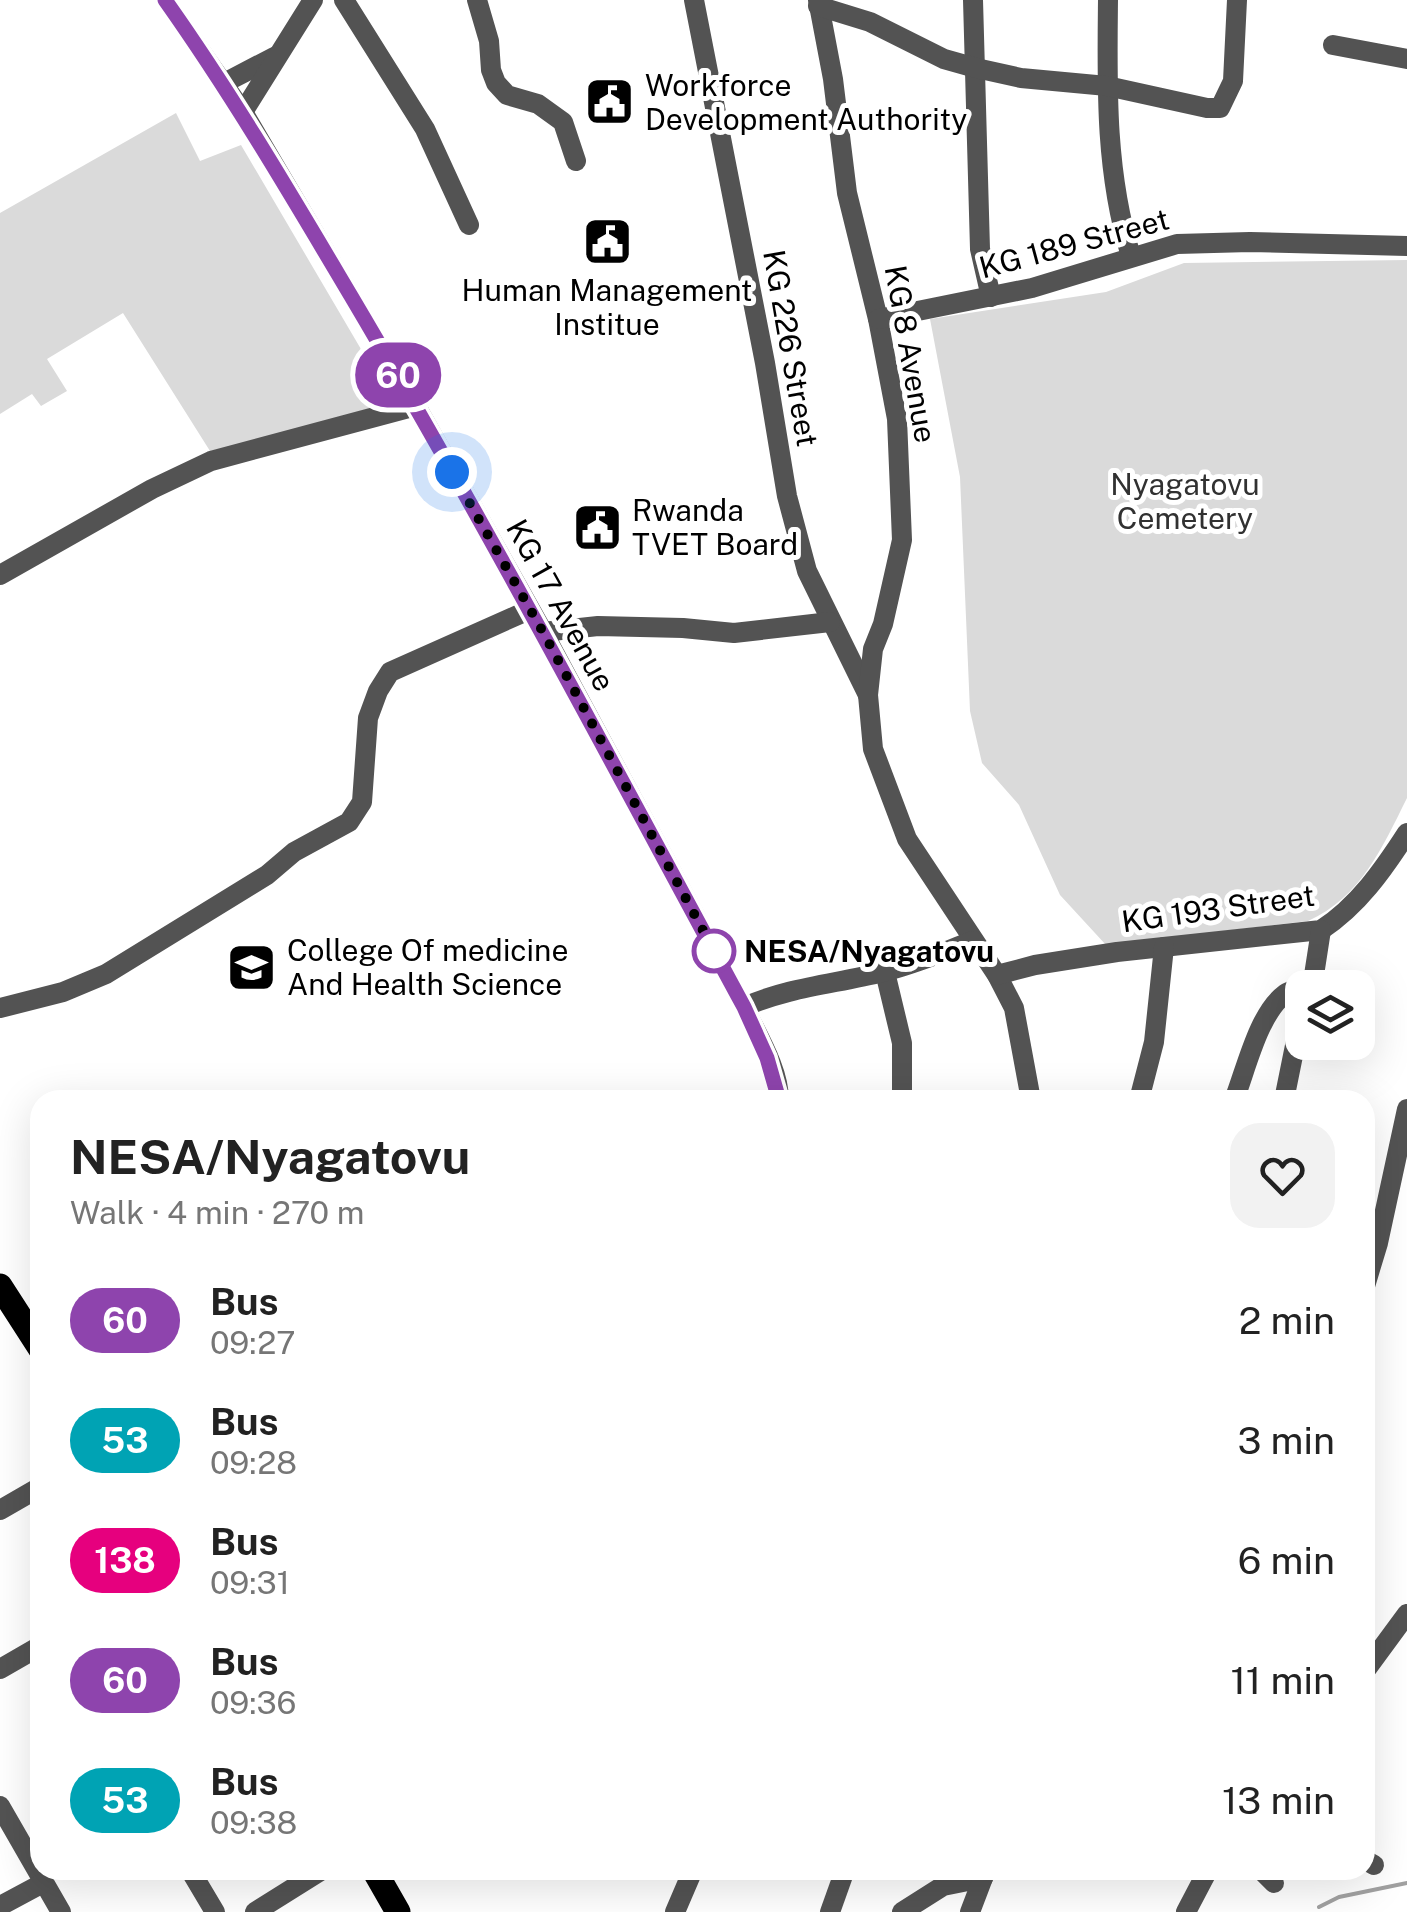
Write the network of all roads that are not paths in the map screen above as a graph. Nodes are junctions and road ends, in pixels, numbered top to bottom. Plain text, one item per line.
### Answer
1 (165, 0) edge
2 (312, 0) edge
3 (344, 0) edge
4 (477, 0) edge
5 (694, 0) edge
6 (974, 0) edge
7 (1108, 0) edge
8 (1237, 0) edge
9 (818, 3) edge
10 (1333, 45) dead end
11 (275, 56) junction
12 (1407, 59) edge
13 (976, 68) junction
14 (224, 83) junction
15 (1107, 86) junction
16 (243, 112) junction
17 (576, 161) dead end
18 (469, 225) dead end
19 (1407, 246) edge
20 (1131, 256) junction
21 (990, 297) junction
22 (878, 319) junction
23 (416, 406) junction
24 (0, 575) edge
25 (529, 610) junction
26 (830, 622) junction
27 (543, 632) junction
28 (868, 695) junction
29 (1407, 833) edge
30 (1320, 930) junction
31 (973, 941) junction
32 (1164, 947) junction
33 (1315, 970) edge
34 (885, 972) junction
35 (998, 975) junction
36 (1285, 995) edge
37 (744, 1007) junction
38 (0, 1008) edge
39 (1292, 1060) edge
40 (776, 1090) edge
41 (902, 1090) edge
42 (1030, 1090) edge
43 (1141, 1090) edge
44 (1238, 1090) edge
45 (1286, 1090) edge
46 (1407, 1109) edge
47 (1375, 1253) edge
48 (3, 1295) edge
49 (30, 1334) edge
50 (30, 1493) edge
51 (0, 1510) edge
52 (1407, 1614) edge
53 (30, 1652) edge
54 (1375, 1657) edge
55 (0, 1669) edge
56 (0, 1806) edge
57 (30, 1860) edge
58 (41, 1880) edge
59 (196, 1880) edge
60 (306, 1880) edge
61 (380, 1880) edge
62 (690, 1880) edge
63 (842, 1880) edge
64 (964, 1880) edge
65 (982, 1880) edge
66 (1203, 1880) edge
67 (43, 1883) junction
68 (0, 1906) edge
69 (61, 1912) edge
70 (215, 1912) edge
71 (255, 1912) edge
72 (398, 1912) edge
73 (676, 1912) edge
74 (830, 1912) edge
75 (902, 1912) edge
76 (970, 1912) edge
77 (1186, 1912) edge

1 - 14 street, KG 17 Avenue
2 - 11 street
3 - 18 street
4 - 17 street
5 - 26 street, KG 226 Street
6 - 13 street
7 - 15 street
8 - 15 street
9 - 13 street
9 - 22 street, KG 8 Avenue
10 - 12 street
11 - 14 street
11 - 16 street
13 - 15 street
13 - 21 street
14 - 16 street, KG 17 Avenue
15 - 20 street
16 - 23 street, KG 17 Avenue
19 - 20 street, KG 189 Street
20 - 21 street, KG 189 Street
21 - 22 street, KG 189 Street
22 - 28 street, KG 8 Avenue
23 - 24 street
23 - 25 street, KG 17 Avenue
25 - 27 street, KG 17 Avenue
25 - 38 street
26 - 27 street
26 - 28 street, KG 226 Street
27 - 37 street, KG 17 Avenue
28 - 31 street, KG 8 Avenue
29 - 30 street, KG 193 Street
30 - 32 street, KG 193 Street
30 - 33 street
31 - 34 street
31 - 35 street, KG 8 Avenue
32 - 35 street, KG 193 Street
32 - 43 street
34 - 37 street
34 - 41 street
35 - 42 street, KG 8 Avenue
36 - 44 street
37 - 40 street, KG 17 Avenue
39 - 45 street
46 - 47 street
48 - 49 main road
50 - 51 street
52 - 54 street
53 - 55 street
56 - 57 street
58 - 67 street
59 - 70 street
60 - 71 street
61 - 72 main road
62 - 73 street
63 - 74 street
64 - 75 street
65 - 76 street
66 - 77 street
67 - 68 street
67 - 69 street

